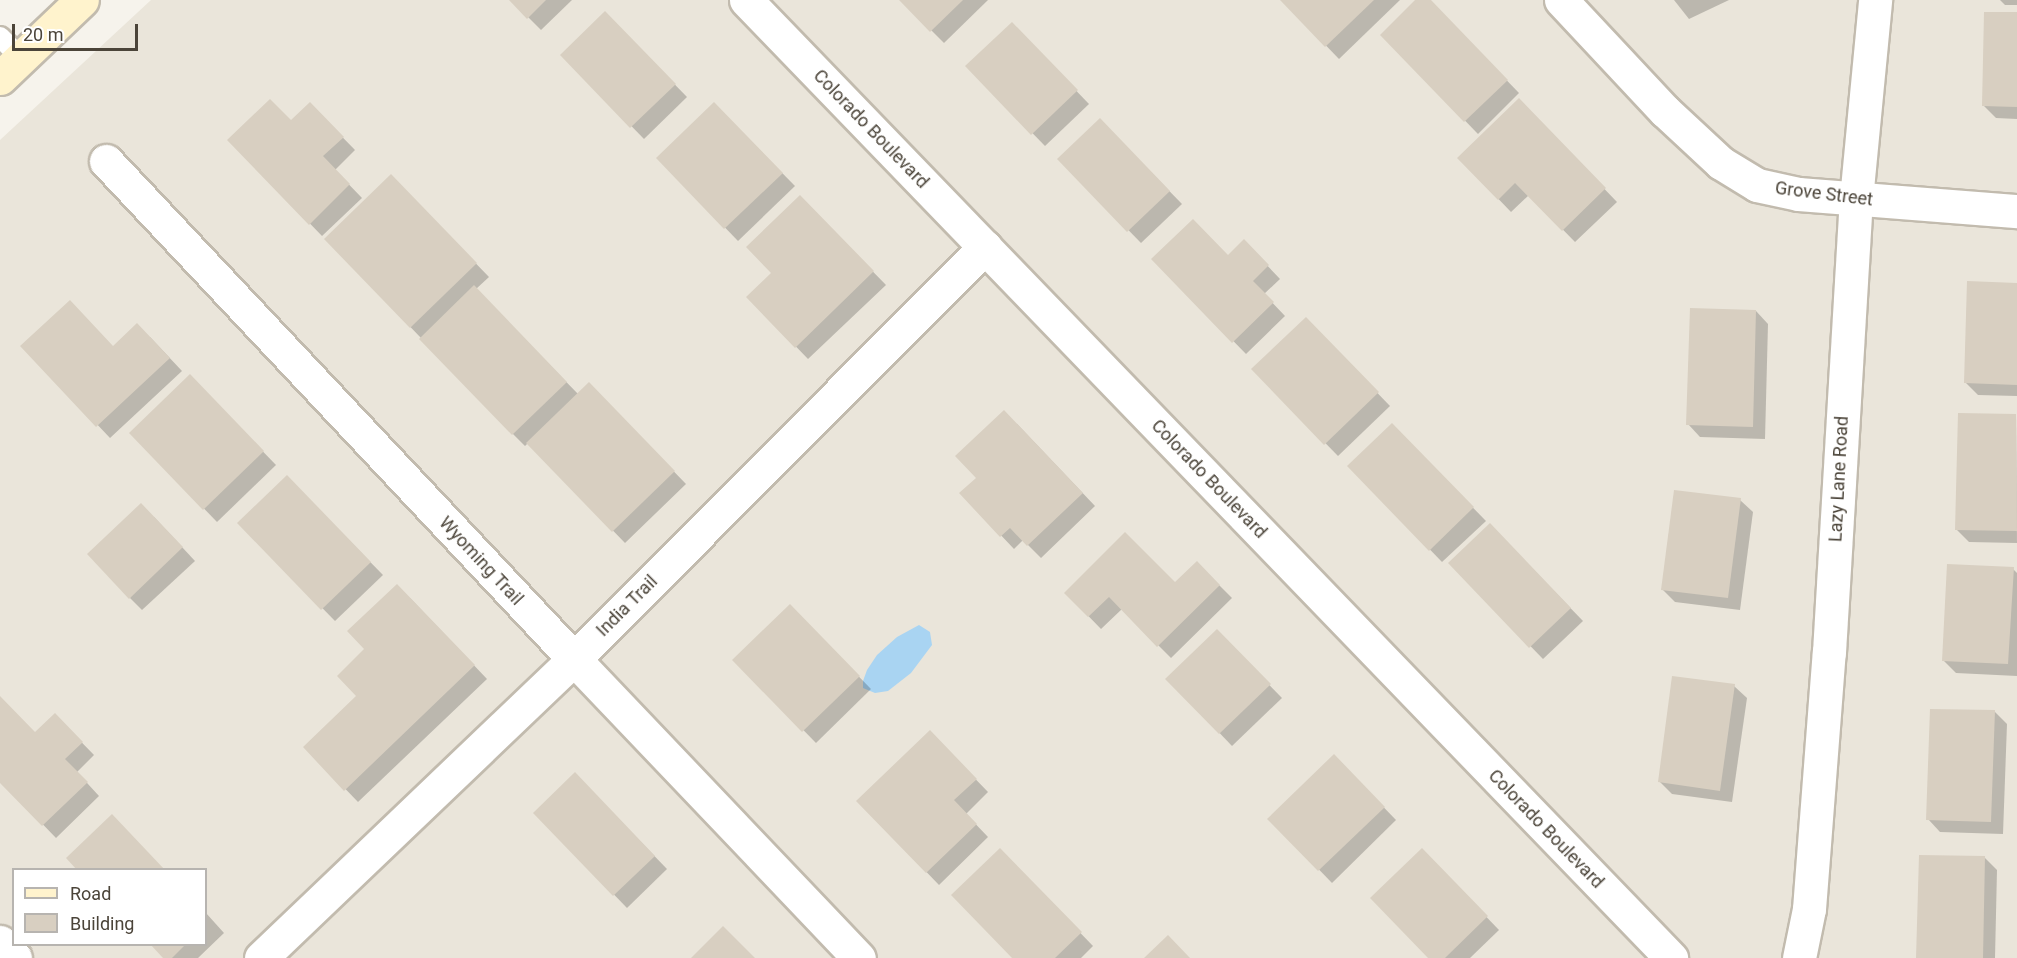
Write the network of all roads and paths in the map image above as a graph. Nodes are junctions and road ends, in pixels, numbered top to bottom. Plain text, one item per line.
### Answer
1 (82, 0) edge
2 (747, 0) edge
3 (1561, 0) edge
4 (1875, 0) edge
5 (7, 57) edge
6 (106, 161) dead end
7 (1856, 199) junction
8 (2017, 212) edge
9 (986, 247) junction
10 (574, 659) junction
11 (0, 942) edge
12 (15, 958) edge
13 (261, 958) edge
14 (859, 958) edge
15 (1671, 958) edge
16 (1799, 958) edge

1 - 5 main road
2 - 9 street, Colorado Boulevard
3 - 7 street, Grove Street
4 - 7 street, Lazy Lane Road
6 - 10 street, Wyoming Trail
7 - 8 street, Grove Street
7 - 16 street, Lazy Lane Road
9 - 10 street, India Trail
9 - 15 street, Colorado Boulevard
10 - 13 street, India Trail
10 - 14 street, Wyoming Trail
11 - 12 street

